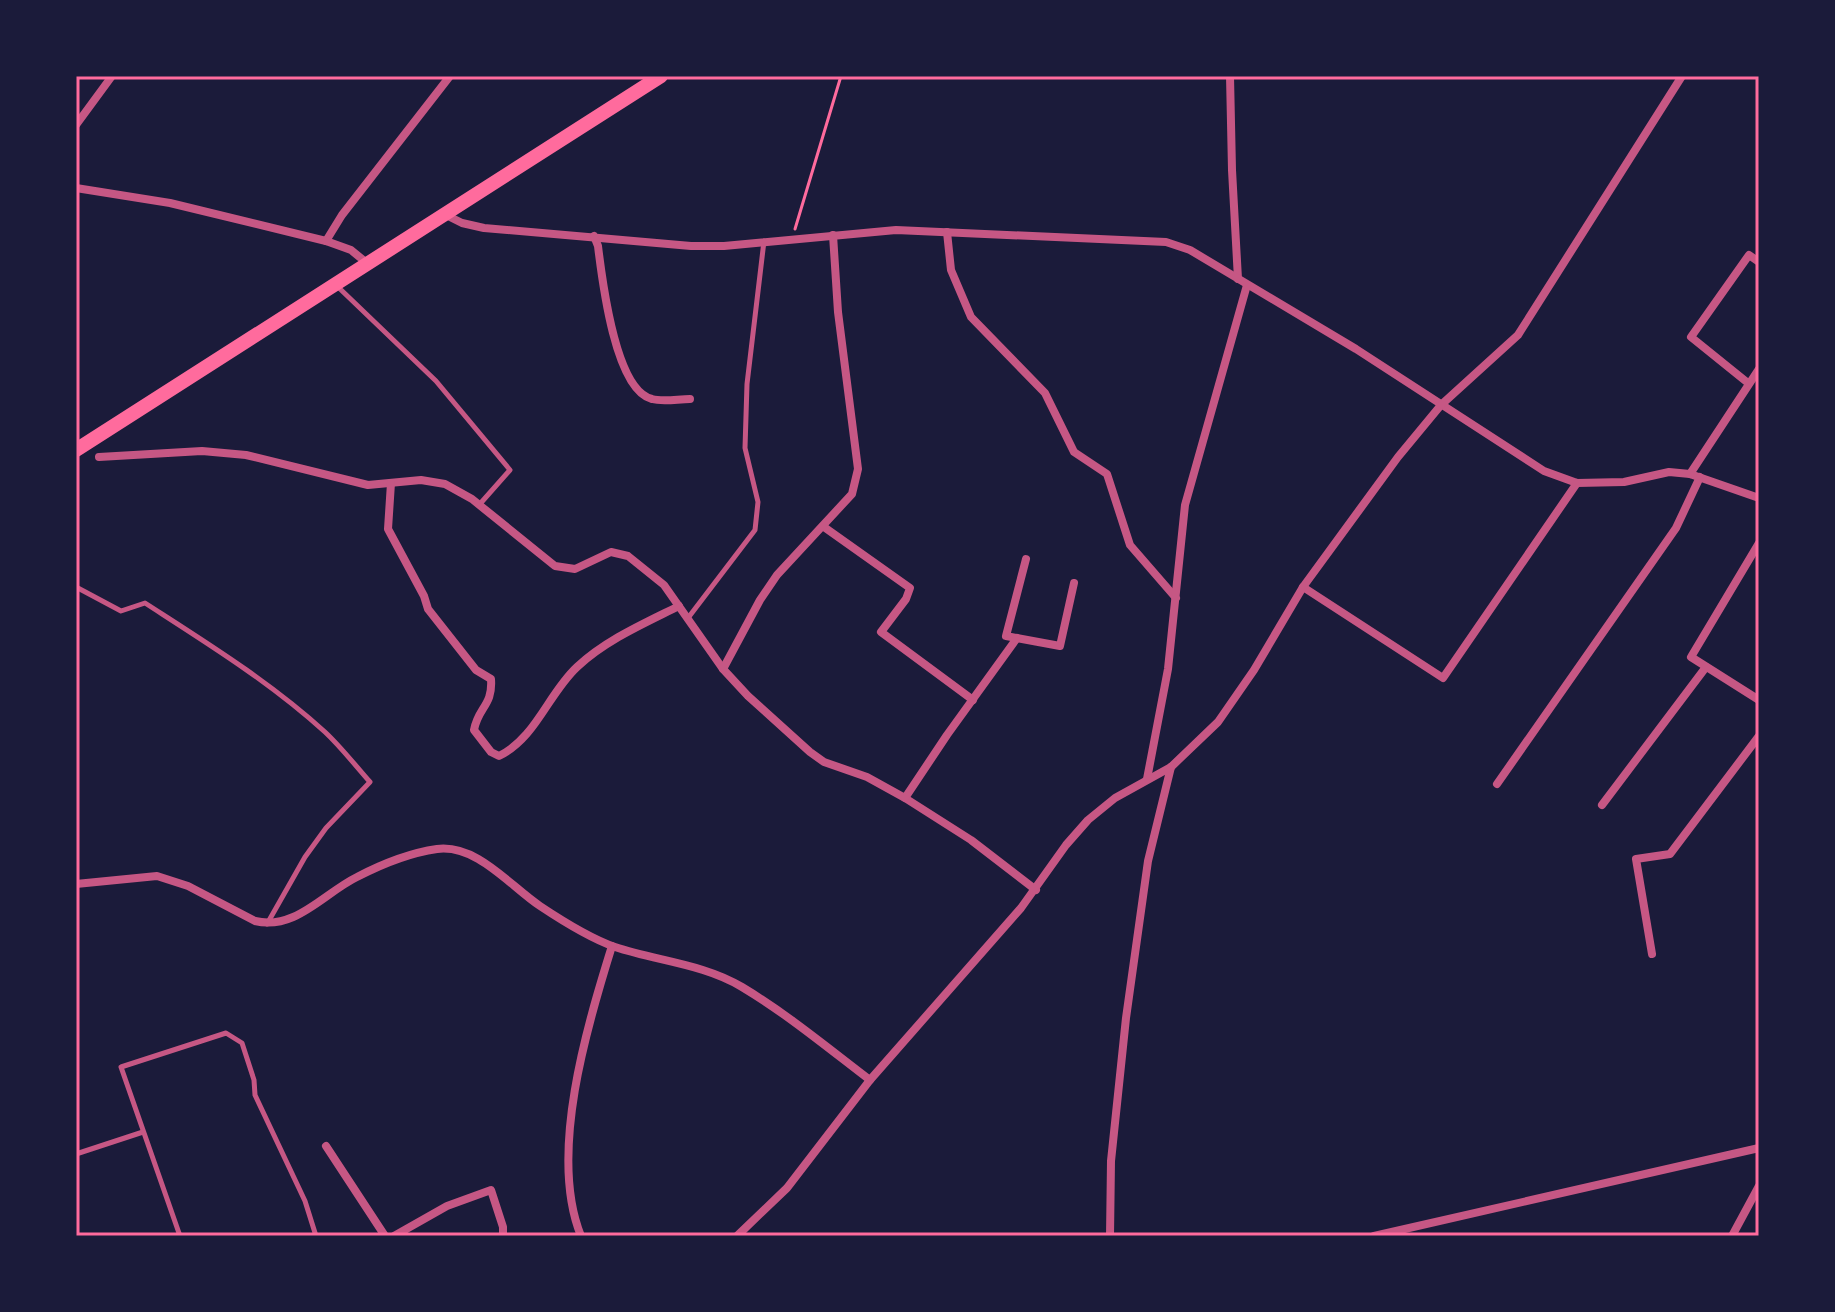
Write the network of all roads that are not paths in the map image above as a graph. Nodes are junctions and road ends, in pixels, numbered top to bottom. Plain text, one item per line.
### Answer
1 (112, 76) edge
2 (450, 76) edge
3 (661, 76) edge
4 (1230, 76) edge
5 (1682, 76) edge
6 (76, 125) edge
7 (76, 188) edge
8 (446, 215) junction
9 (947, 232) junction
10 (833, 235) junction
11 (594, 236) junction
12 (764, 240) junction
13 (326, 241) junction
14 (1759, 262) edge
15 (369, 264) junction
16 (1238, 279) junction
17 (336, 285) junction
18 (1247, 285) junction
19 (1759, 369) edge
20 (1748, 383) junction
21 (690, 399) dead end
22 (1441, 405) junction
23 (76, 450) edge
24 (99, 457) dead end
25 (1690, 474) junction
26 (1700, 477) junction
27 (391, 483) junction
28 (1577, 483) junction
29 (1759, 498) edge
30 (479, 505) junction
31 (824, 527) junction
32 (1759, 543) edge
33 (1026, 559) dead end
34 (1074, 583) dead end
35 (76, 587) edge
36 (1303, 587) junction
37 (1176, 598) junction
38 (679, 606) junction
39 (688, 619) junction
40 (1017, 638) junction
41 (1706, 667) junction
42 (723, 669) junction
43 (973, 700) junction
44 (1759, 700) edge
45 (1759, 736) edge
46 (1171, 767) junction
47 (1147, 779) junction
48 (1497, 784) dead end
49 (905, 798) junction
50 (1602, 805) dead end
51 (76, 884) edge
52 (1036, 890) junction
53 (267, 924) junction
54 (612, 946) junction
55 (1652, 954) dead end
56 (870, 1080) junction
57 (143, 1132) junction
58 (326, 1146) dead end
59 (1759, 1148) edge
60 (76, 1154) edge
61 (1759, 1186) edge
62 (180, 1236) edge
63 (316, 1236) edge
64 (385, 1236) edge
65 (394, 1236) edge
66 (503, 1236) edge
67 (581, 1236) edge
68 (737, 1236) edge
69 (1110, 1236) edge
70 (1374, 1236) edge
71 (1732, 1236) edge

1 - 6 street
2 - 13 street
3 - 8 main road
4 - 16 street
5 - 22 street
7 - 13 street
8 - 11 street
8 - 15 main road
9 - 10 street
9 - 16 street
9 - 37 street
10 - 12 street
10 - 31 street
11 - 12 street
11 - 21 street
12 - 39 lane
13 - 15 street
14 - 20 street
15 - 17 main road
16 - 18 street
17 - 23 main road
17 - 30 lane
18 - 22 street
18 - 37 street
19 - 20 street
20 - 25 street
22 - 28 street
22 - 36 street
24 - 27 street
25 - 26 street
25 - 28 street
26 - 29 street
26 - 48 street
27 - 30 street
27 - 38 street
28 - 36 street
30 - 38 street
31 - 42 street
31 - 43 street
32 - 41 street
33 - 40 street
34 - 40 street
35 - 53 lane
36 - 46 street
37 - 47 street
38 - 39 street
39 - 42 street
40 - 43 street
41 - 44 street
41 - 50 street
42 - 49 street
43 - 49 street
45 - 55 street
46 - 47 street
46 - 69 street
47 - 52 street
49 - 52 street
51 - 53 street
52 - 56 street
53 - 54 street
54 - 56 street
54 - 67 street
56 - 68 street
57 - 60 lane
57 - 62 lane
57 - 63 lane
58 - 64 street
59 - 70 street
61 - 71 street
65 - 66 street

